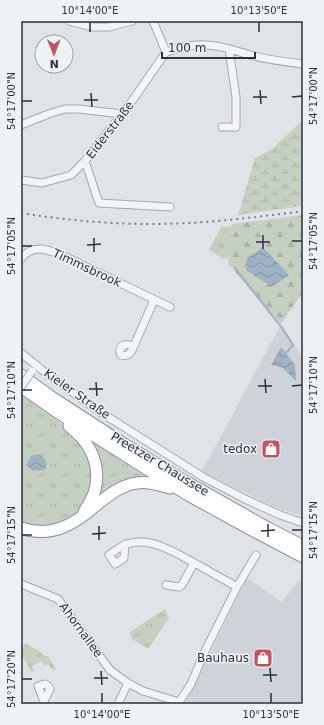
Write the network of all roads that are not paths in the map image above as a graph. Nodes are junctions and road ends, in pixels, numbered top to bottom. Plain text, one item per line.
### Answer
1 (69, 21) edge
2 (132, 21) edge
3 (153, 21) edge
4 (229, 49) junction
5 (166, 52) junction
6 (303, 64) edge
7 (122, 114) junction
8 (21, 125) edge
9 (222, 127) dead end
10 (85, 161) junction
11 (21, 180) edge
12 (170, 207) dead end
13 (21, 259) edge
14 (154, 300) junction
15 (170, 307) dead end
16 (134, 346) dead end
17 (21, 353) edge
18 (34, 368) junction
19 (21, 375) edge
20 (21, 387) edge
21 (60, 414) junction
22 (188, 495) junction
23 (81, 516) junction
24 (303, 523) edge
25 (21, 528) edge
26 (125, 544) dead end
27 (303, 546) edge
28 (256, 555) dead end
29 (303, 557) edge
30 (194, 563) junction
31 (21, 584) edge
32 (166, 585) dead end
33 (238, 587) junction
34 (128, 683) junction
35 (179, 703) edge
36 (118, 704) edge

1 - 2 street
3 - 5 street
4 - 5 street
4 - 6 street
4 - 9 street
5 - 7 street, Eiderstraße
7 - 8 street
7 - 10 street, Eiderstraße
10 - 11 street
10 - 12 street, Eiderstraße
13 - 14 street, Timmsbrook
14 - 15 street, Timmsbrook
14 - 16 street
17 - 18 street, Kieler Straße
18 - 20 street, bridge
18 - 24 street, Kieler Straße
19 - 27 highway, Preetzer Chaussee
20 - 21 highway, Preetzer Chaussee
21 - 22 highway, Preetzer Chaussee
21 - 23 highway
22 - 23 highway
22 - 29 highway, Preetzer Chaussee
23 - 25 highway
26 - 30 street
28 - 33 street
30 - 32 street
30 - 33 street
31 - 34 street, Ahornallee
33 - 35 street
34 - 35 street, Ahornallee
34 - 36 street

